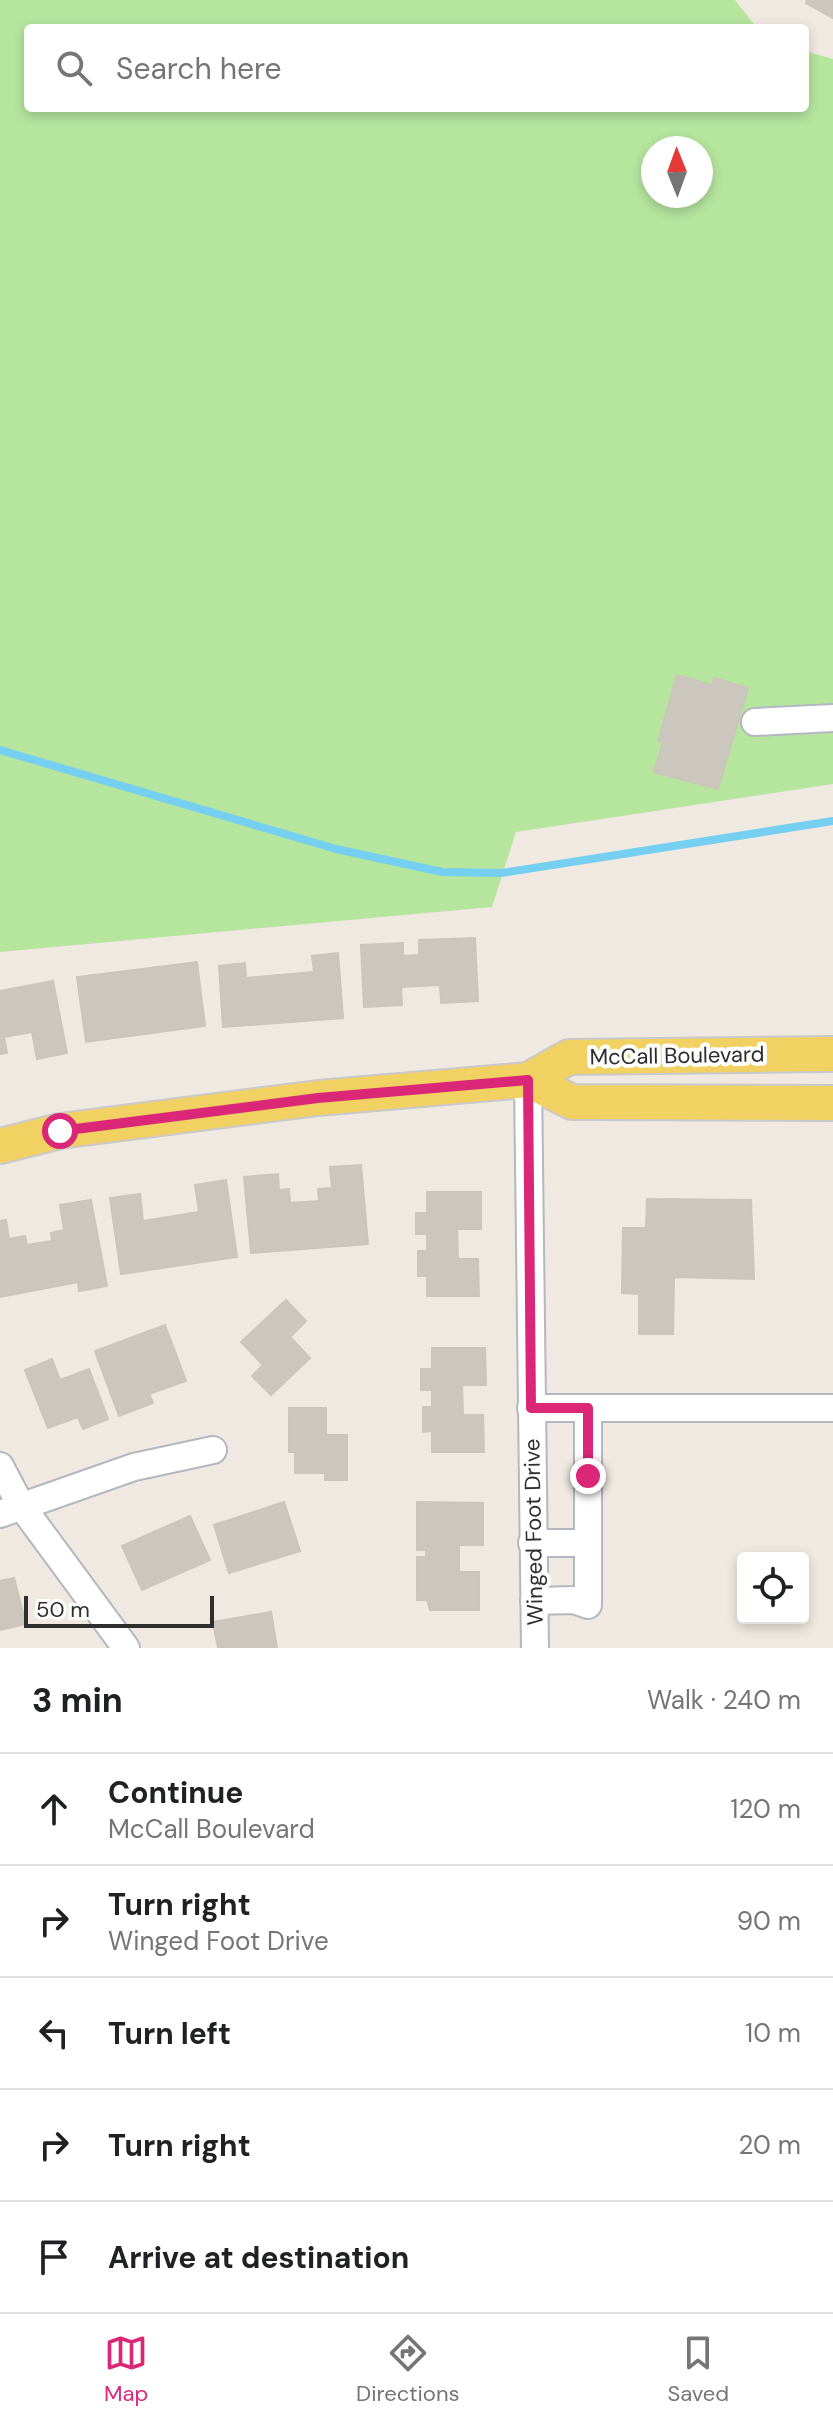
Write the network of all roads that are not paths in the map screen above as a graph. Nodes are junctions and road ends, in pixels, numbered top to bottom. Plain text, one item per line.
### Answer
1 (833, 718) edge
2 (755, 722) dead end
3 (833, 1054) edge
4 (528, 1080) junction
5 (833, 1103) edge
6 (0, 1146) edge
7 (531, 1408) junction
8 (588, 1408) junction
9 (833, 1408) edge
10 (213, 1450) dead end
11 (0, 1466) edge
12 (10, 1509) edge
13 (532, 1543) junction
14 (588, 1543) junction
15 (534, 1601) junction
16 (126, 1648) edge
17 (535, 1648) edge

1 - 2 street
3 - 4 main road, McCall Boulevard
4 - 5 main road, McCall Boulevard
4 - 6 main road, McCall Boulevard
4 - 7 street, Winged Foot Drive
7 - 8 street
7 - 13 street, Winged Foot Drive
8 - 9 street
8 - 14 street
10 - 12 street
11 - 12 street
12 - 16 street
13 - 14 street
13 - 15 street, Winged Foot Drive
14 - 15 street
15 - 17 street, Winged Foot Drive

